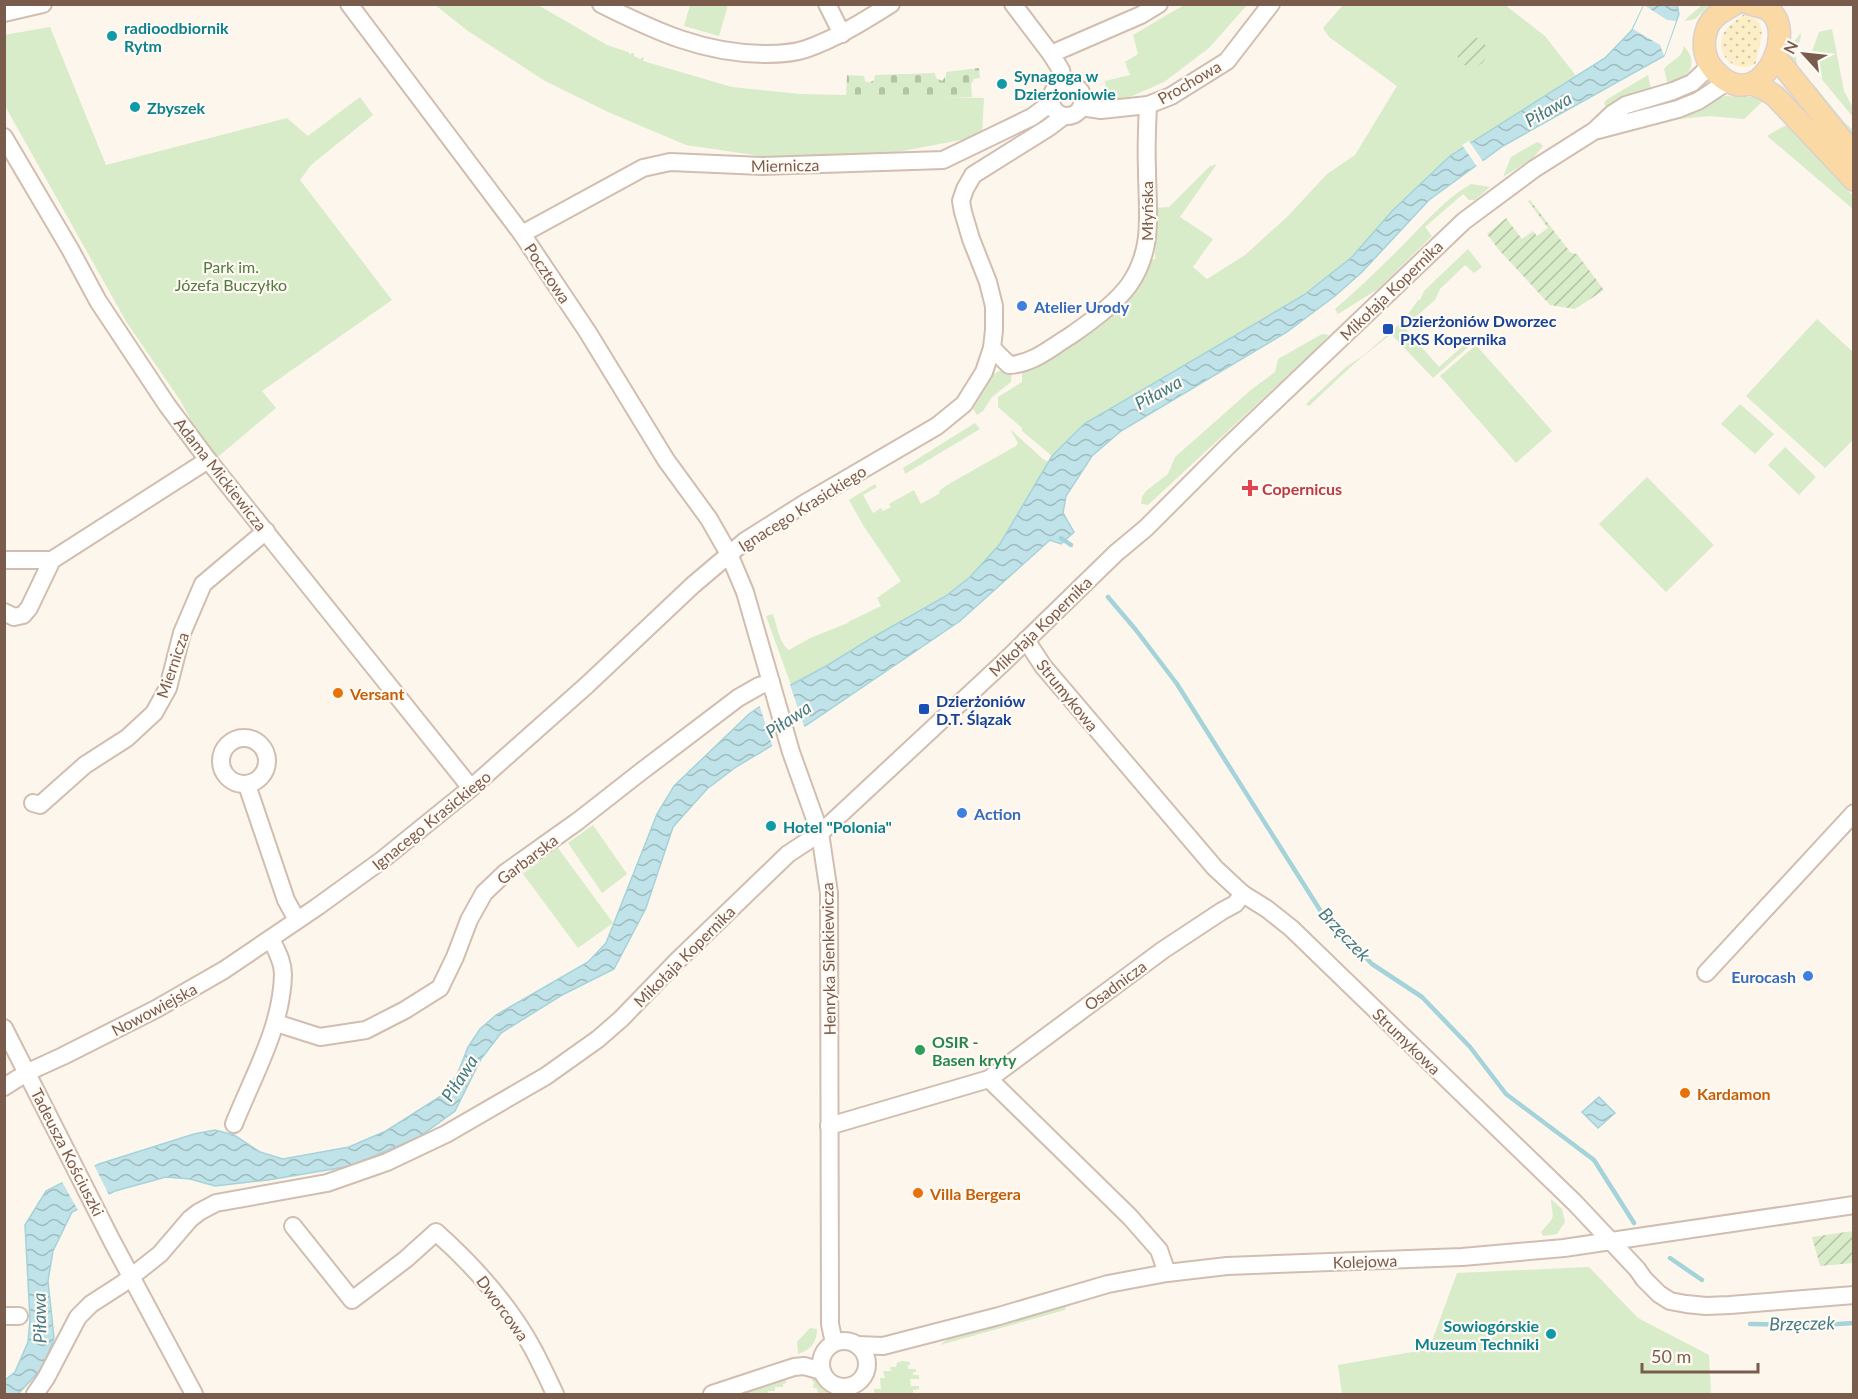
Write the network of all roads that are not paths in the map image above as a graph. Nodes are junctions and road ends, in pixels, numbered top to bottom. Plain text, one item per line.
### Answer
1 (43, 4) edge
2 (349, 4) edge
3 (601, 4) edge
4 (827, 4) edge
5 (891, 4) edge
6 (1013, 4) edge
7 (1159, 4) edge
8 (1271, 4) edge
9 (1750, 4) edge
10 (1729, 6) edge
11 (1770, 8) edge
12 (9, 10) edge
13 (842, 34) junction
14 (1051, 54) junction
15 (1775, 56) junction
16 (1710, 66) junction
17 (1727, 82) junction
18 (1064, 84) junction
19 (1752, 84) junction
20 (1051, 103) junction
21 (1148, 105) junction
22 (1081, 107) junction
23 (1064, 116) junction
24 (1594, 131) junction
25 (4, 137) edge
26 (1854, 156) edge
27 (1854, 180) edge
28 (522, 234) junction
29 (993, 348) junction
30 (208, 460) junction
31 (266, 531) junction
32 (729, 554) junction
33 (4, 560) edge
34 (52, 560) junction
35 (4, 612) edge
36 (1026, 640) junction
37 (772, 686) junction
38 (247, 785) dead end
39 (471, 788) junction
40 (33, 803) dead end
41 (1854, 813) edge
42 (820, 832) junction
43 (1243, 894) junction
44 (297, 920) junction
45 (271, 939) junction
46 (1706, 973) dead end
47 (276, 1023) junction
48 (4, 1028) edge
49 (28, 1072) junction
50 (989, 1079) junction
51 (4, 1087) edge
52 (234, 1124) dead end
53 (829, 1126) junction
54 (1854, 1205) edge
55 (293, 1227) dead end
56 (1612, 1242) junction
57 (1167, 1273) junction
58 (131, 1277) junction
59 (1854, 1295) edge
60 (834, 1343) junction
61 (862, 1351) junction
62 (822, 1364) junction
63 (840, 1390) edge
64 (35, 1395) edge
65 (194, 1395) edge
66 (555, 1395) edge
67 (712, 1395) edge

1 - 12 street
2 - 28 street, Pocztowa
3 - 13 street
4 - 13 street
5 - 13 street
6 - 14 street
7 - 14 street
8 - 21 street, Prochowa
9 - 11 main road
10 - 16 main road
11 - 15 main road
14 - 18 street
15 - 19 main road
15 - 26 main road
16 - 17 main road
16 - 24 street, Mikołaja Kopernika
17 - 19 main road
17 - 24 street, Mikołaja Kopernika
18 - 20 street
18 - 22 street
19 - 27 main road
20 - 23 street
20 - 28 street, Miernicza
21 - 22 street, Prochowa
21 - 29 street, Młyńska
22 - 23 street
23 - 29 street, Ignacego Krasickiego
24 - 36 street, Mikołaja Kopernika
25 - 30 street, Adama Mickiewicza
28 - 32 street, Pocztowa
29 - 32 street, Ignacego Krasickiego
30 - 31 street, Adama Mickiewicza
30 - 34 street
31 - 39 street, Adama Mickiewicza
31 - 40 street, Miernicza
32 - 37 street, Henryka Sienkiewicza
32 - 39 street, Ignacego Krasickiego
33 - 34 street
34 - 35 street
36 - 42 street, Mikołaja Kopernika
36 - 43 street, Strumykowa
37 - 42 street, Henryka Sienkiewicza
37 - 47 street, Garbarska
38 - 44 street
39 - 44 street, Ignacego Krasickiego
41 - 46 street
42 - 53 street, Henryka Sienkiewicza
42 - 58 street, Mikołaja Kopernika
43 - 50 street, Osadnicza
43 - 56 street, Strumykowa
44 - 45 street, Nowowiejska
45 - 47 street
45 - 49 street, Nowowiejska
47 - 52 street
48 - 49 street, Tadeusza Kościuszki
49 - 51 street, Nowowiejska
49 - 58 street, Tadeusza Kościuszki
50 - 53 street, Osadnicza
50 - 57 street
53 - 60 street, Henryka Sienkiewicza
54 - 56 street, Kolejowa
55 - 66 street, Dworcowa
56 - 57 street, Kolejowa
56 - 59 street, Strumykowa
57 - 61 street, Kolejowa
58 - 64 street, Mikołaja Kopernika
58 - 65 street, Tadeusza Kościuszki
60 - 61 street
60 - 62 street
61 - 63 street
62 - 63 street
62 - 67 street

